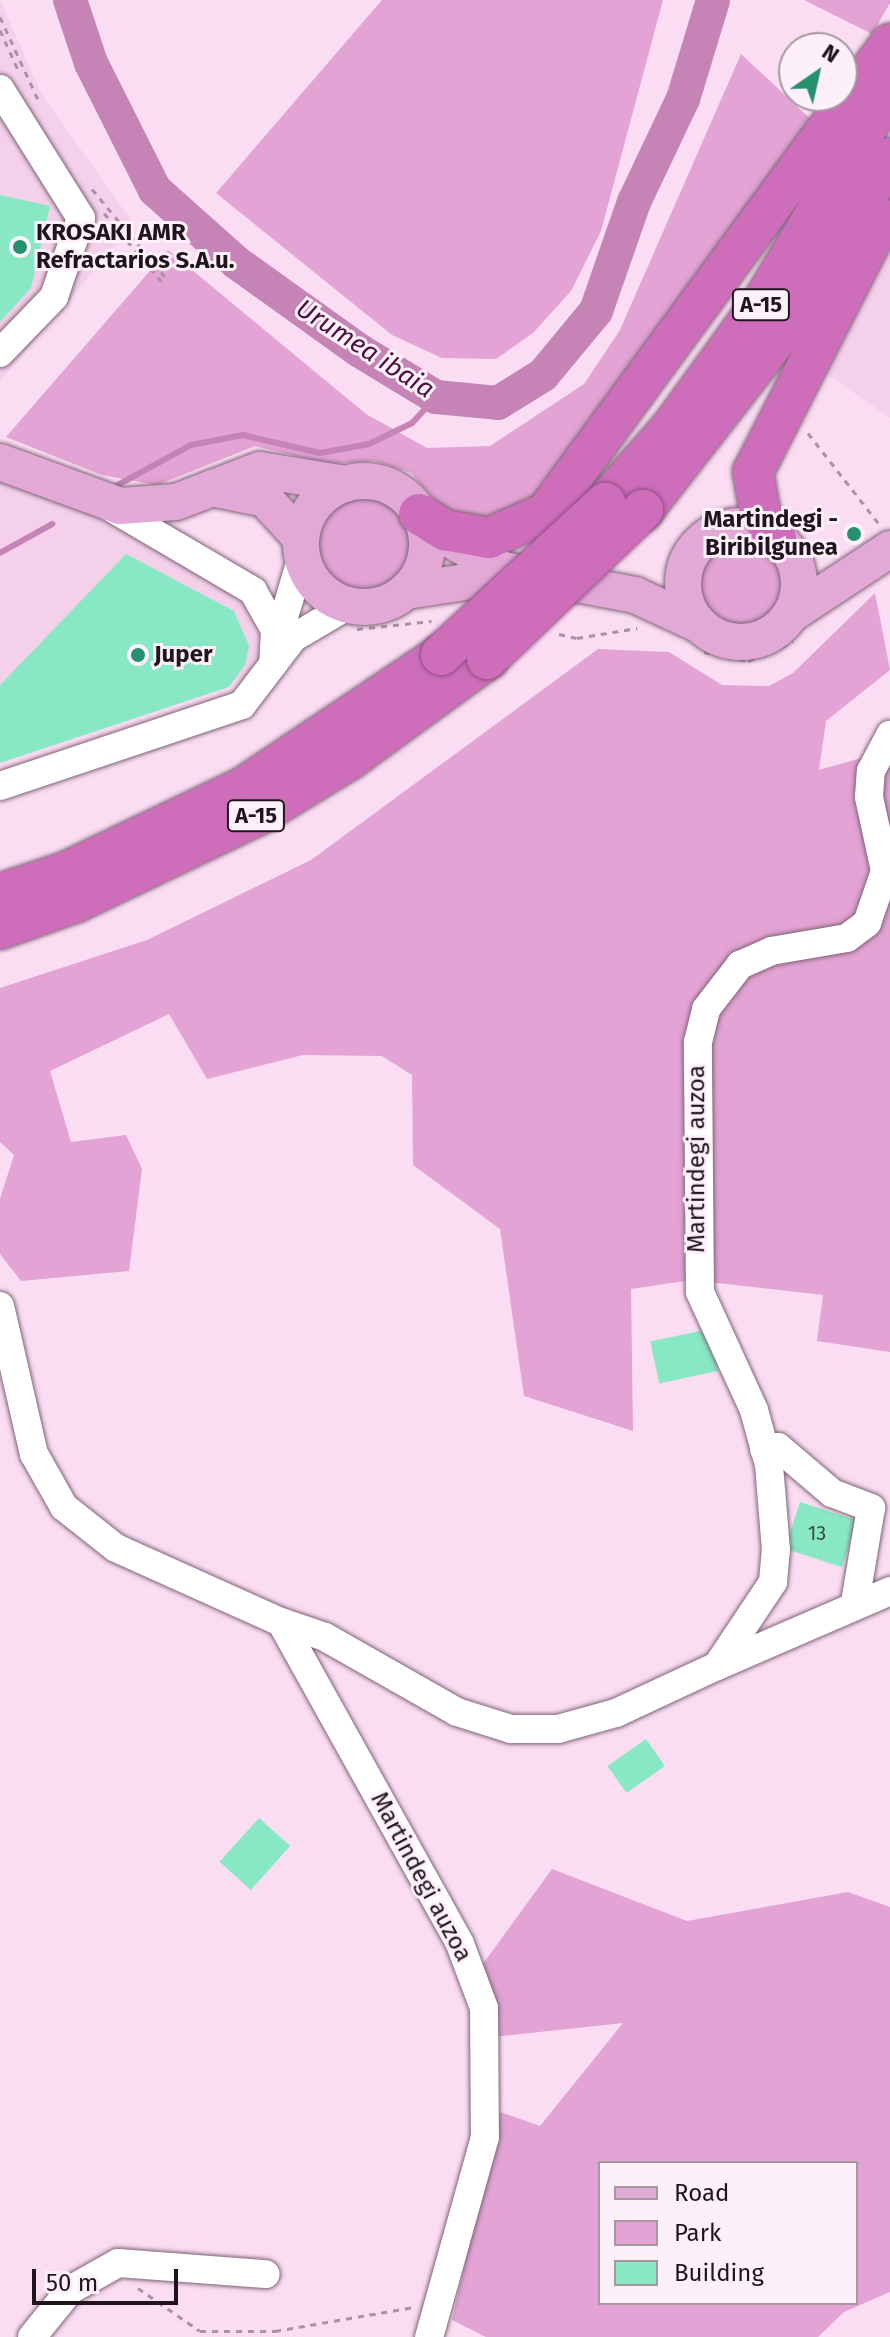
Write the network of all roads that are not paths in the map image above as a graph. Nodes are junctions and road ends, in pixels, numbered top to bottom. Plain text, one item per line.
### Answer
1 (890, 44) edge
2 (0, 89) edge
3 (890, 89) edge
4 (890, 158) edge
5 (890, 204) edge
6 (0, 353) edge
7 (0, 462) edge
8 (346, 484) junction
9 (212, 488) junction
10 (102, 503) junction
11 (624, 507) junction
12 (421, 519) junction
13 (880, 545) edge
14 (302, 547) junction
15 (784, 547) junction
16 (694, 549) junction
17 (521, 575) junction
18 (599, 587) junction
19 (406, 591) junction
20 (348, 618) junction
21 (795, 626) junction
22 (697, 636) junction
23 (274, 655) junction
24 (890, 735) edge
25 (0, 786) edge
26 (0, 894) edge
27 (0, 929) edge
28 (0, 1306) edge
29 (764, 1449) junction
30 (890, 1591) edge
31 (855, 1603) junction
32 (281, 1622) junction
33 (717, 1666) junction
34 (266, 2274) dead end
35 (432, 2327) edge
36 (32, 2337) edge

1 - 12 highway
2 - 6 street
3 - 11 highway, A-15
4 - 11 highway, A-15
5 - 15 highway
7 - 10 main road
8 - 9 main road
8 - 12 main road
8 - 14 main road
9 - 10 main road
9 - 14 main road
10 - 23 street
11 - 26 highway, A-15, bridge
11 - 27 highway, A-15, bridge
12 - 17 main road
12 - 19 main road
13 - 15 main road
13 - 21 main road
14 - 20 main road
14 - 23 street
15 - 16 main road
15 - 21 main road
16 - 18 main road
16 - 22 main road
17 - 18 main road
17 - 19 main road
18 - 22 main road
19 - 20 main road
20 - 23 street
21 - 22 main road
23 - 25 street
24 - 29 street, Martindegi auzoa
28 - 32 street
29 - 31 street
29 - 33 street, Martindegi auzoa
30 - 31 street
31 - 33 street
32 - 33 street
32 - 35 street, Martindegi auzoa
34 - 36 street

